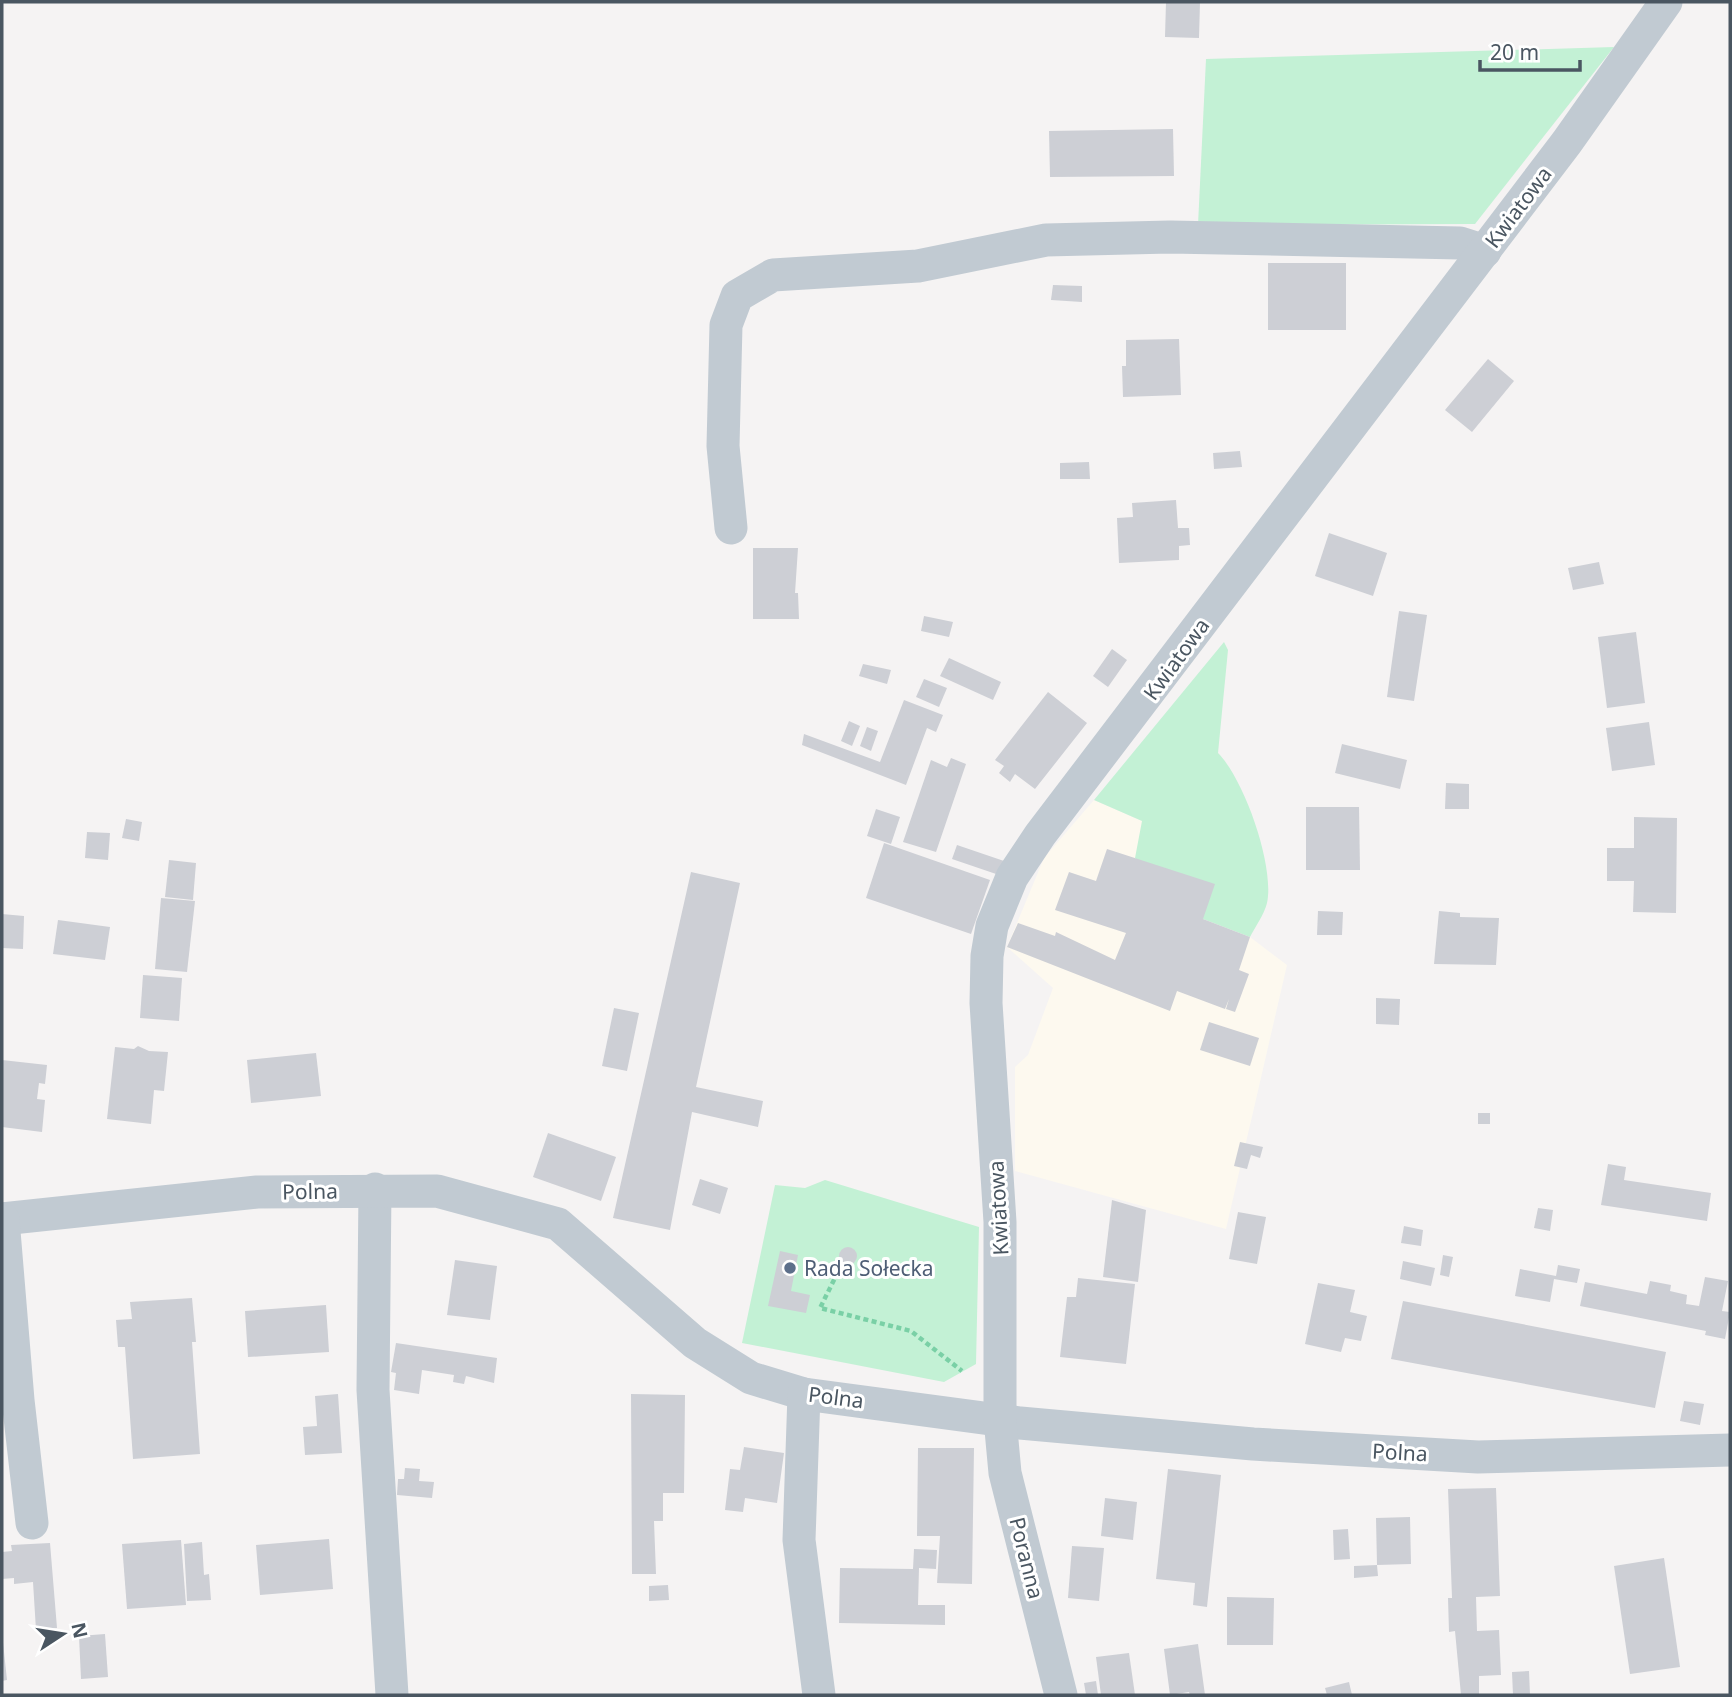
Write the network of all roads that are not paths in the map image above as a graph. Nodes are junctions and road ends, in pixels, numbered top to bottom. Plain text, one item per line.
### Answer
1 (1666, 2) edge
2 (1485, 251) junction
3 (731, 528) dead end
4 (375, 1189) junction
5 (3, 1219) edge
6 (804, 1394) junction
7 (1000, 1419) junction
8 (1730, 1450) edge
9 (32, 1523) dead end
10 (392, 1695) edge
11 (819, 1695) edge
12 (1061, 1695) edge

1 - 2 street, Kwiatowa
2 - 3 street
2 - 7 street, Kwiatowa
4 - 5 street, Polna
4 - 6 street, Polna
4 - 10 street
5 - 9 street
6 - 7 street, Polna
6 - 11 street
7 - 8 street, Polna
7 - 12 street, Poranna

